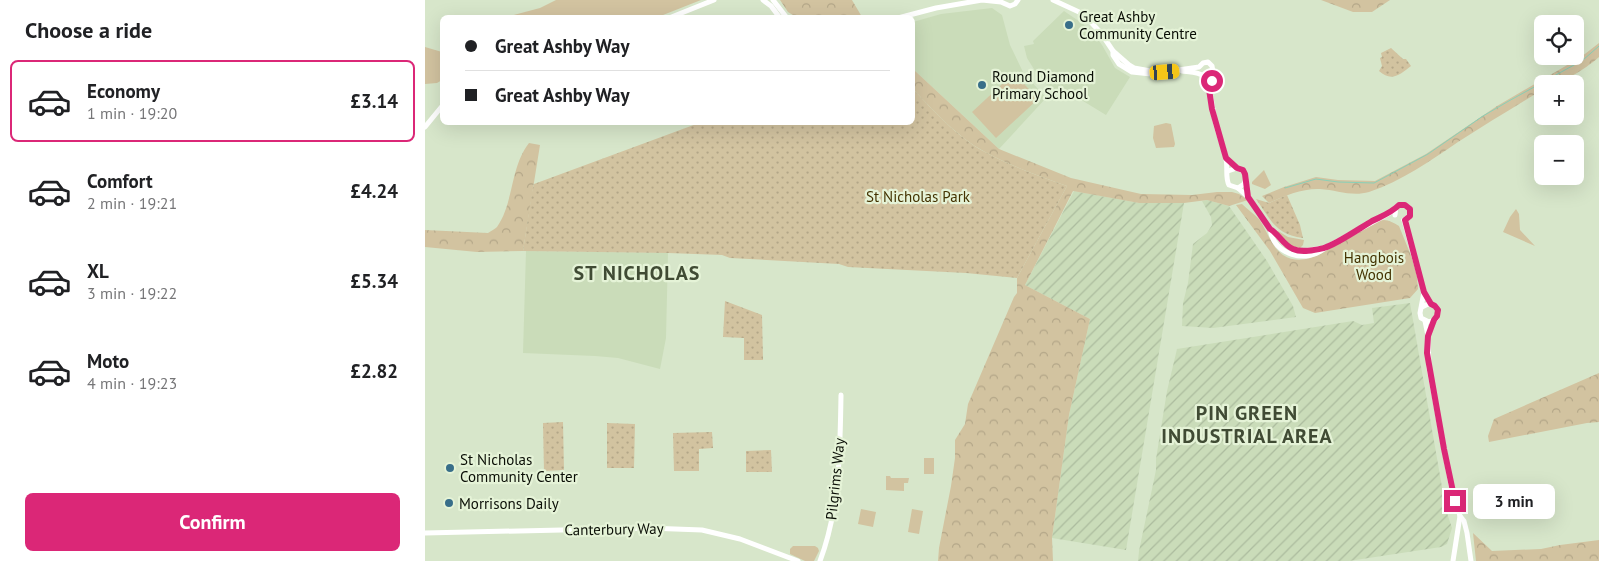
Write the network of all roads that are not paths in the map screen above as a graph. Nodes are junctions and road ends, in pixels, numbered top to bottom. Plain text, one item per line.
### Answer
1 (714, 0) edge
2 (763, 0) edge
3 (773, 0) edge
4 (982, 0) edge
5 (1018, 0) edge
6 (1053, 0) edge
7 (1000, 1) edge
8 (676, 15) edge
9 (778, 15) edge
10 (785, 15) edge
11 (909, 15) edge
12 (1199, 67) junction
13 (1182, 71) junction
14 (1212, 74) junction
15 (1202, 75) junction
16 (1209, 89) junction
17 (440, 109) edge
18 (425, 127) edge
19 (1226, 158) junction
20 (1237, 168) junction
21 (1228, 171) junction
22 (1246, 181) junction
23 (1238, 188) junction
24 (1248, 197) junction
25 (1395, 213) junction
26 (1405, 220) junction
27 (1424, 292) junction
28 (1431, 304) junction
29 (1422, 307) junction
30 (1434, 320) junction
31 (1425, 321) junction
32 (1428, 336) junction
33 (841, 395) dead end
34 (1460, 516) junction
35 (425, 533) edge
36 (798, 561) edge
37 (819, 561) edge
38 (1453, 561) edge
39 (1471, 561) edge

1 - 8 street
2 - 9 street
3 - 10 street
4 - 7 street
4 - 11 street
5 - 7 street
6 - 13 street
12 - 13 street
12 - 14 street
12 - 15 street
13 - 15 street
14 - 15 street
14 - 16 street
15 - 16 street
16 - 19 street
17 - 18 street
19 - 20 street
19 - 21 street
20 - 21 street
20 - 22 street
21 - 23 street
22 - 23 street
22 - 24 street
23 - 24 street
24 - 25 street
25 - 26 street
25 - 26 street
26 - 27 street
27 - 28 street
27 - 29 street
28 - 29 street
28 - 30 street
29 - 31 street
30 - 31 street
30 - 32 street
31 - 32 street
32 - 34 street
33 - 37 street, Pilgrims Way
34 - 38 street
34 - 39 street
35 - 36 street, Canterbury Way

